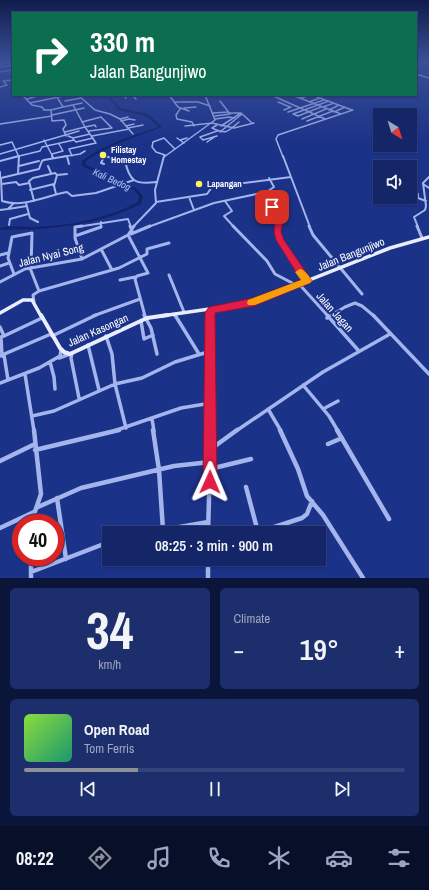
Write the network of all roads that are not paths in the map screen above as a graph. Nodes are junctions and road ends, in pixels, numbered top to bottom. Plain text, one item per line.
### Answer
1 (23, 96) edge
2 (38, 96) edge
3 (60, 96) edge
4 (133, 96) edge
5 (170, 96) edge
6 (205, 96) edge
7 (273, 96) edge
8 (293, 96) edge
9 (300, 96) edge
10 (308, 96) edge
11 (316, 96) joint
12 (56, 97) junction
13 (80, 98) joint
14 (136, 98) dead end
15 (297, 98) junction
16 (301, 98) junction
17 (320, 98) junction
18 (27, 99) junction
19 (305, 100) junction
20 (324, 100) junction
21 (65, 101) dead end
22 (220, 101) dead end
23 (282, 101) junction
24 (302, 101) dead end
25 (329, 101) junction
26 (176, 102) junction
27 (309, 102) junction
28 (30, 103) junction
29 (82, 103) dead end
30 (334, 103) junction
31 (184, 104) dead end
32 (314, 104) junction
33 (73, 105) junction
34 (177, 105) junction
35 (318, 105) junction
36 (339, 105) junction
37 (210, 106) junction
38 (294, 106) junction
39 (63, 107) junction
40 (196, 107) dead end
41 (323, 107) junction
42 (345, 107) junction
43 (290, 108) junction
44 (299, 108) junction
45 (180, 109) junction
46 (328, 109) junction
47 (44, 110) junction
48 (51, 110) junction
49 (75, 110) junction
50 (284, 110) dead end
51 (304, 110) junction
52 (189, 111) dead end
53 (333, 111) junction
54 (87, 112) dead end
55 (229, 112) junction
56 (288, 112) dead end
57 (309, 112) junction
58 (44, 113) dead end
59 (104, 113) junction
60 (213, 113) junction
61 (314, 114) junction
62 (341, 114) junction
63 (52, 115) junction
64 (242, 115) junction
65 (99, 117) junction
66 (128, 117) dead end
67 (215, 117) junction
68 (319, 117) junction
69 (233, 119) junction
70 (248, 119) junction
71 (325, 119) junction
72 (120, 120) junction
73 (134, 120) dead end
74 (238, 121) junction
75 (307, 121) junction
76 (82, 122) junction
77 (212, 123) junction
78 (244, 123) junction
79 (0, 124) edge
80 (134, 124) dead end
81 (216, 124) junction
82 (312, 124) junction
83 (186, 126) dead end
84 (194, 126) junction
85 (221, 126) junction
86 (96, 127) dead end
87 (136, 127) junction
88 (226, 127) junction
89 (238, 127) junction
90 (85, 128) junction
91 (110, 128) junction
92 (231, 128) junction
93 (128, 129) junction
94 (144, 129) dead end
95 (79, 131) dead end
96 (140, 131) dead end
97 (217, 131) junction
98 (65, 132) junction
99 (89, 133) junction
100 (113, 133) junction
101 (221, 133) junction
102 (133, 134) dead end
103 (66, 136) junction
104 (217, 136) junction
105 (92, 137) junction
106 (177, 138) dead end
107 (187, 138) dead end
108 (73, 139) junction
109 (44, 140) junction
110 (180, 140) junction
111 (184, 142) junction
112 (206, 142) dead end
113 (59, 144) junction
114 (0, 145) edge
115 (48, 146) junction
116 (17, 149) junction
117 (69, 149) junction
118 (175, 149) junction
119 (63, 151) junction
120 (85, 151) dead end
121 (0, 154) edge
122 (52, 154) junction
123 (45, 155) dead end
124 (100, 155) dead end
125 (165, 155) junction
126 (18, 156) junction
127 (67, 156) junction
128 (72, 156) junction
129 (104, 157) junction
130 (55, 158) junction
131 (142, 158) dead end
132 (43, 160) junction
133 (125, 160) junction
134 (0, 161) edge
135 (39, 161) dead end
136 (56, 164) dead end
137 (68, 164) dead end
138 (104, 164) dead end
139 (19, 166) junction
140 (48, 166) dead end
141 (39, 169) junction
142 (0, 172) edge
143 (51, 173) junction
144 (18, 174) junction
145 (67, 174) dead end
146 (44, 175) junction
147 (57, 175) junction
148 (291, 177) junction
149 (429, 177) edge
150 (1, 178) edge
151 (269, 178) junction
152 (134, 180) junction
153 (156, 182) junction
154 (29, 183) junction
155 (2, 184) junction
156 (54, 184) junction
157 (423, 184) junction
158 (429, 188) edge
159 (30, 190) junction
160 (266, 192) junction
161 (56, 194) junction
162 (418, 194) dead end
163 (189, 197) junction
164 (34, 201) junction
165 (225, 201) junction
166 (426, 201) junction
167 (1, 202) edge
168 (26, 203) junction
169 (157, 203) junction
170 (13, 204) junction
171 (27, 206) junction
172 (8, 209) junction
173 (0, 210) edge
174 (194, 210) junction
175 (28, 214) junction
176 (38, 222) dead end
177 (101, 222) junction
178 (9, 225) dead end
179 (130, 233) junction
180 (75, 236) junction
181 (429, 237) edge
182 (422, 238) junction
183 (170, 243) dead end
184 (101, 249) junction
185 (8, 254) junction
186 (0, 255) edge
187 (82, 258) junction
188 (141, 258) junction
189 (9, 263) junction
190 (0, 266) edge
191 (31, 268) junction
192 (340, 268) junction
193 (112, 270) junction
194 (14, 274) junction
195 (169, 276) dead end
196 (136, 277) junction
197 (120, 280) dead end
198 (307, 281) junction
199 (0, 282) edge
200 (297, 285) junction
201 (40, 291) junction
202 (34, 294) junction
203 (362, 294) dead end
204 (23, 300) junction
205 (140, 300) junction
206 (115, 302) dead end
207 (35, 303) junction
208 (118, 307) junction
209 (210, 311) junction
210 (184, 312) junction
211 (0, 313) edge
212 (174, 314) junction
213 (42, 318) junction
214 (147, 318) junction
215 (327, 318) junction
216 (141, 321) junction
217 (0, 327) edge
218 (390, 334) junction
219 (51, 335) junction
220 (153, 335) junction
221 (4, 336) junction
222 (106, 336) junction
223 (88, 345) junction
224 (61, 350) junction
225 (358, 350) junction
226 (211, 351) junction
227 (71, 353) junction
228 (157, 354) dead end
229 (199, 354) junction
230 (2, 356) edge
231 (55, 359) junction
232 (50, 362) junction
233 (25, 374) junction
234 (429, 374) edge
235 (8, 380) junction
236 (0, 383) edge
237 (115, 384) junction
238 (303, 385) junction
239 (55, 389) dead end
240 (99, 390) junction
241 (79, 398) junction
242 (338, 401) dead end
243 (211, 403) junction
244 (268, 409) junction
245 (323, 409) junction
246 (32, 416) junction
247 (152, 419) junction
248 (126, 428) junction
249 (342, 438) junction
250 (211, 440) junction
251 (35, 444) junction
252 (216, 444) junction
253 (328, 444) dead end
254 (35, 450) junction
255 (210, 450) junction
256 (251, 459) dead end
257 (0, 461) edge
258 (210, 462) junction
259 (210, 468) junction
260 (159, 470) junction
261 (246, 487) dead end
262 (57, 498) junction
263 (312, 501) junction
264 (38, 507) junction
265 (34, 512) joint
266 (389, 519) dead end
267 (208, 522) junction
268 (164, 526) edge
269 (186, 526) edge
270 (208, 526) edge
271 (255, 526) edge
272 (278, 526) edge
273 (0, 528) edge
274 (102, 545) edge
275 (66, 558) junction
276 (208, 566) edge
277 (31, 575) edge
278 (208, 578) edge
279 (363, 578) edge

1 - 18 street
2 - 18 street
3 - 12 street
4 - 14 street
5 - 26 street
6 - 37 street
7 - 23 street
8 - 15 street
9 - 15 street
10 - 16 street
11 - 17 street
11 - 19 street
12 - 28 street
12 - 39 street
13 - 21 street
13 - 59 street
15 - 16 street
16 - 19 street
17 - 20 street
17 - 27 street
18 - 28 street
19 - 24 street
19 - 27 street
20 - 25 street
20 - 32 street
22 - 55 street
23 - 38 street
23 - 43 street
25 - 30 street
25 - 35 street
26 - 34 street
26 - 37 street
27 - 32 street
28 - 47 street
29 - 33 street
30 - 36 street
30 - 41 street
31 - 34 street
32 - 35 street
32 - 44 street
33 - 39 street
33 - 49 street
34 - 45 street
35 - 41 street
35 - 51 street
36 - 42 street
36 - 46 street
37 - 60 street
38 - 43 street
38 - 44 street
39 - 48 street
40 - 45 street
41 - 46 street
41 - 57 street
42 - 53 street
42 - 62 street
43 - 50 street
44 - 51 street
44 - 56 street
45 - 52 street
45 - 84 street
46 - 53 street
46 - 61 street
47 - 48 street
47 - 58 street
48 - 63 street
49 - 54 street
49 - 63 street
49 - 76 street
51 - 57 street
51 - 57 street
53 - 62 street
53 - 68 street
55 - 60 street
55 - 64 street
55 - 67 street
57 - 61 street
59 - 65 street
59 - 72 street
60 - 67 street
61 - 68 street
61 - 75 street
62 - 71 street
63 - 79 street
63 - 98 street
64 - 69 street
64 - 70 street
64 - 74 street
65 - 76 street
65 - 91 street
66 - 72 street
67 - 69 street
67 - 77 street
68 - 71 street
68 - 75 street
69 - 74 street
69 - 85 street
69 - 88 street
70 - 78 street
70 - 89 street
71 - 82 street
72 - 73 street
72 - 93 street
74 - 78 street
74 - 92 street
75 - 82 street
76 - 90 street
77 - 81 street
77 - 84 street
77 - 111 street
78 - 89 street
80 - 93 street
81 - 85 street
81 - 97 street
82 - 148 street
83 - 84 street
85 - 88 street
85 - 97 street
86 - 90 street
87 - 93 street
87 - 94 street
87 - 96 street
88 - 92 street
88 - 101 street
89 - 92 street
90 - 98 street
90 - 99 street
91 - 99 street
91 - 100 street
92 - 101 street
93 - 100 street
93 - 102 street
95 - 103 street
97 - 101 street
97 - 104 street
98 - 103 street
99 - 105 street
99 - 108 street
100 - 105 street
101 - 104 street
103 - 108 street
103 - 109 street
104 - 112 street
105 - 108 street
105 - 117 street
106 - 110 street
107 - 110 street
108 - 113 street
109 - 115 street
109 - 116 street
110 - 111 street
111 - 118 street
113 - 115 street
113 - 119 street
114 - 116 street
115 - 122 street
115 - 126 street
116 - 121 street
116 - 126 street
117 - 119 street
117 - 128 street
118 - 125 street
118 - 125 street
119 - 122 street
120 - 128 street
122 - 130 street
123 - 132 street
124 - 129 street
125 - 153 street
126 - 134 street
126 - 139 street
127 - 128 street
127 - 130 street
127 - 137 street
129 - 133 street
129 - 138 street
130 - 132 street
130 - 136 street
131 - 133 street
132 - 141 street
133 - 152 street
135 - 139 street
139 - 144 street
140 - 143 street
141 - 144 street
141 - 146 street
142 - 150 street
143 - 146 street
143 - 147 street
144 - 150 street
145 - 147 street
146 - 154 street
147 - 156 street
148 - 151 street
148 - 192 street
149 - 157 street
150 - 155 street
151 - 160 street
151 - 163 street
152 - 153 street
152 - 161 street
153 - 169 street
154 - 155 street
154 - 159 street
155 - 167 street
156 - 159 street
156 - 161 street
157 - 158 street
157 - 166 street
159 - 164 street
160 - 165 street, Jalan Nyai Song
160 - 198 street
161 - 164 street
162 - 166 street
163 - 169 street
163 - 174 street
164 - 168 street
165 - 174 street, Jalan Nyai Song
165 - 200 street
166 - 182 street
167 - 170 street
168 - 170 street
168 - 171 street
169 - 179 street
170 - 172 street
171 - 172 street
171 - 175 street
172 - 173 street
174 - 179 street, Jalan Nyai Song
175 - 176 street
175 - 178 street
177 - 179 street
177 - 180 street
177 - 180 street
179 - 184 street, Jalan Nyai Song
179 - 188 street
180 - 187 street
181 - 182 main road, Jalan Bangunjiwo
182 - 192 main road, Jalan Bangunjiwo
183 - 188 street
184 - 187 street, Jalan Nyai Song
184 - 193 street
185 - 186 street
185 - 189 street
185 - 191 street
187 - 191 street, Jalan Nyai Song
188 - 193 street
188 - 196 street
189 - 190 street
189 - 194 street
191 - 194 street, Jalan Nyai Song
191 - 201 street
192 - 198 main road, Jalan Bangunjiwo
192 - 203 street
193 - 201 street
194 - 199 street, Jalan Nyai Song
195 - 210 street
196 - 197 street
196 - 205 street
198 - 200 main road, Jalan Bangunjiwo
200 - 209 main road, Jalan Bangunjiwo
200 - 215 street, Jalan Jagan
201 - 202 street
202 - 204 street
202 - 207 street
204 - 207 main road
204 - 211 main road
205 - 208 street
205 - 214 street
206 - 208 street
207 - 213 main road, Jalan Kasongan
208 - 219 street
209 - 210 main road, Jalan Kasongan
209 - 226 street
210 - 212 main road, Jalan Kasongan
212 - 214 main road, Jalan Kasongan
212 - 229 street
213 - 219 main road, Jalan Kasongan
213 - 221 street
214 - 216 main road, Jalan Kasongan
214 - 220 street
215 - 218 street
215 - 225 street, Jalan Jagan
216 - 220 street
216 - 222 main road, Jalan Kasongan
217 - 221 street
218 - 225 street
218 - 234 street
219 - 224 main road, Jalan Kasongan
219 - 230 street
220 - 228 street
221 - 230 street
222 - 223 main road, Jalan Kasongan
222 - 237 street
223 - 227 main road, Jalan Kasongan
223 - 240 street
224 - 227 main road, Jalan Kasongan
224 - 231 street
225 - 238 street
226 - 229 street
226 - 243 street
227 - 231 street
227 - 241 street
229 - 237 street
230 - 235 street
231 - 232 street
232 - 233 street
232 - 239 street
233 - 235 street
233 - 246 street
235 - 236 street
237 - 240 street
237 - 248 street
238 - 244 street
238 - 245 street
240 - 241 street
241 - 246 street
242 - 245 street
243 - 247 street
243 - 250 street
244 - 252 street
244 - 263 street
245 - 249 street
246 - 251 street
247 - 248 street
247 - 260 street
248 - 254 street
249 - 253 street
249 - 266 street
250 - 252 street
250 - 255 street
251 - 254 street
251 - 257 street
252 - 255 street
254 - 264 street
255 - 258 street
256 - 259 street
258 - 259 street
258 - 260 street
259 - 267 street
260 - 262 street
260 - 268 street
261 - 271 street
262 - 264 street
262 - 275 street
263 - 272 street
263 - 279 street
264 - 265 street
265 - 273 street
267 - 269 street
267 - 270 street
274 - 275 street
275 - 277 street
276 - 278 street

